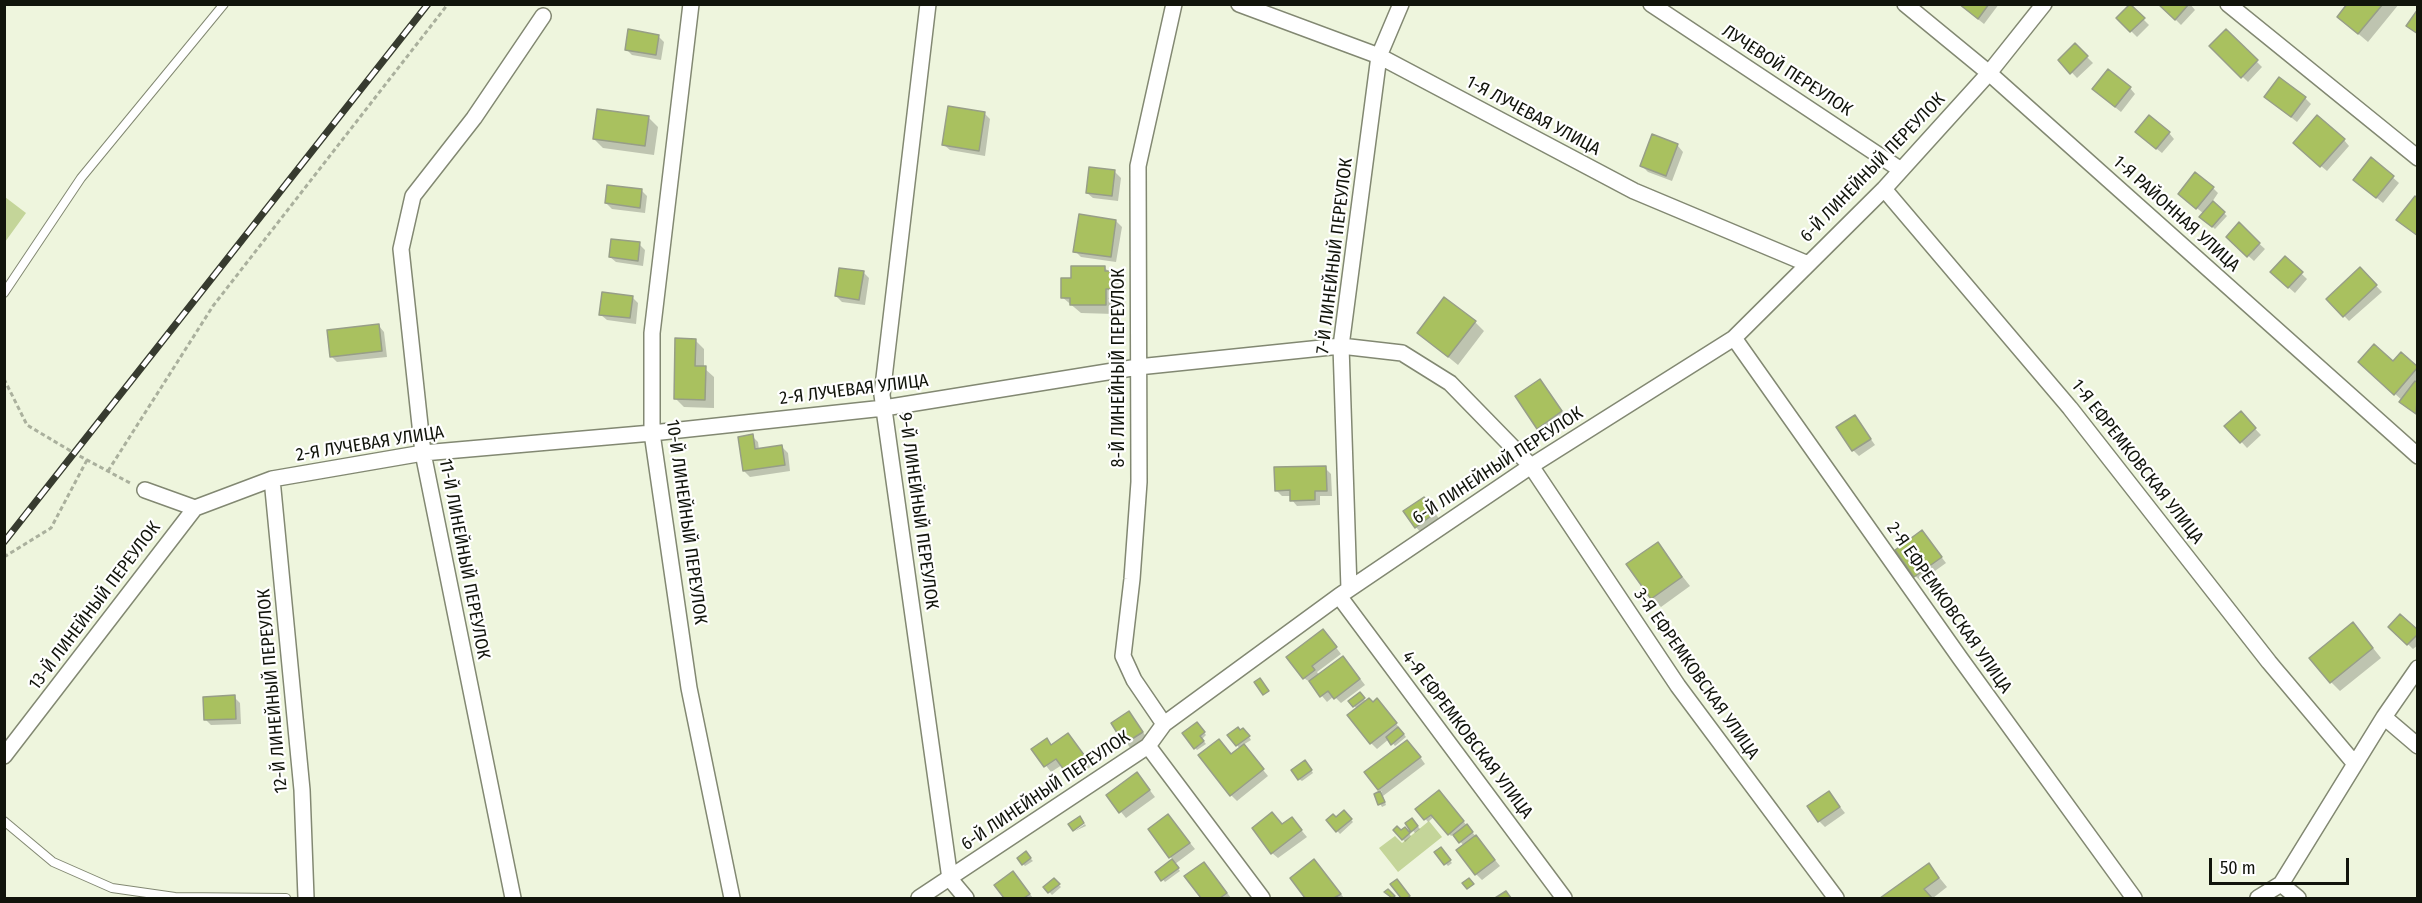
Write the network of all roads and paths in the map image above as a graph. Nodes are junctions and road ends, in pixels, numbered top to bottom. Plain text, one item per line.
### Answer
1 (224, 4) edge
2 (448, 4) edge
3 (691, 4) edge
4 (928, 4) edge
5 (1174, 4) edge
6 (1239, 4) edge
7 (1401, 4) edge
8 (1651, 4) edge
9 (1905, 4) edge
10 (2044, 4) edge
11 (2228, 4) edge
12 (543, 16) dead end
13 (1379, 56) junction
14 (1989, 73) junction
15 (2418, 158) edge
16 (1901, 170) junction
17 (1884, 189) junction
18 (1808, 264) junction
19 (4, 293) edge
20 (1734, 338) junction
21 (1341, 346) junction
22 (1138, 367) junction
23 (4, 379) edge
24 (884, 408) junction
25 (652, 433) junction
26 (423, 453) junction
27 (2418, 456) edge
28 (87, 460) junction
29 (1531, 466) junction
30 (108, 471) junction
31 (272, 479) junction
32 (145, 490) joint
33 (195, 508) junction
34 (4, 557) edge
35 (1344, 592) junction
36 (2418, 668) edge
37 (2384, 717) junction
38 (1164, 724) junction
39 (1148, 746) junction
40 (2418, 746) edge
41 (4, 756) edge
42 (2355, 764) junction
43 (4, 821) edge
44 (950, 879) junction
45 (2281, 884) junction
46 (286, 898) edge
47 (306, 898) edge
48 (513, 898) edge
49 (732, 898) edge
50 (919, 898) edge
51 (966, 898) edge
52 (1262, 898) edge
53 (1564, 898) edge
54 (1836, 898) edge
55 (2134, 898) edge
56 (2258, 898) edge
57 (2298, 898) edge

1 - 19 lane
2 - 30 path
3 - 25 street, 10-Й ЛИНЕЙНЫЙ ПЕРЕУЛОК
4 - 24 street, 9-Й ЛИНЕЙНЫЙ ПЕРЕУЛОК
5 - 22 street, 8-Й ЛИНЕЙНЫЙ ПЕРЕУЛОК
6 - 13 street, 1-Я ЛУЧЕВАЯ УЛИЦА
7 - 13 street, 7-Й ЛИНЕЙНЫЙ ПЕРЕУЛОК
8 - 16 street, ЛУЧЕВОЙ ПЕРЕУЛОК
9 - 14 street, 1-Я РАЙОННАЯ УЛИЦА
10 - 14 street, 6-Й ЛИНЕЙНЫЙ ПЕРЕУЛОК
11 - 15 street
12 - 26 street, 11-Й ЛИНЕЙНЫЙ ПЕРЕУЛОК
13 - 18 street, 1-Я ЛУЧЕВАЯ УЛИЦА
13 - 21 street, 7-Й ЛИНЕЙНЫЙ ПЕРЕУЛОК
14 - 16 street, 6-Й ЛИНЕЙНЫЙ ПЕРЕУЛОК
14 - 27 street, 1-Я РАЙОННАЯ УЛИЦА
16 - 17 street, 6-Й ЛИНЕЙНЫЙ ПЕРЕУЛОК
17 - 18 street, 6-Й ЛИНЕЙНЫЙ ПЕРЕУЛОК
17 - 42 street, 1-Я ЕФРЕМКОВСКАЯ УЛИЦА
18 - 20 street, 6-Й ЛИНЕЙНЫЙ ПЕРЕУЛОК
20 - 29 street, 6-Й ЛИНЕЙНЫЙ ПЕРЕУЛОК
20 - 55 street, 2-Я ЕФРЕМКОВСКАЯ УЛИЦА
21 - 22 street, 2-Я ЛУЧЕВАЯ УЛИЦА
21 - 29 street, 2-Я ЛУЧЕВАЯ УЛИЦА
21 - 35 street, 7-Й ЛИНЕЙНЫЙ ПЕРЕУЛОК
22 - 24 street, 2-Я ЛУЧЕВАЯ УЛИЦА
22 - 38 street, 8-Й ЛИНЕЙНЫЙ ПЕРЕУЛОК
23 - 28 path
24 - 25 street, 2-Я ЛУЧЕВАЯ УЛИЦА
24 - 44 street, 9-Й ЛИНЕЙНЫЙ ПЕРЕУЛОК
25 - 26 street, 2-Я ЛУЧЕВАЯ УЛИЦА
25 - 49 street, 10-Й ЛИНЕЙНЫЙ ПЕРЕУЛОК
26 - 31 street, 2-Я ЛУЧЕВАЯ УЛИЦА
26 - 48 street, 11-Й ЛИНЕЙНЫЙ ПЕРЕУЛОК
28 - 30 path
28 - 34 path
29 - 35 street, 6-Й ЛИНЕЙНЫЙ ПЕРЕУЛОК
29 - 54 street, 3-Я ЕФРЕМКОВСКАЯ УЛИЦА
30 - 32 path
31 - 33 street, 2-Я ЛУЧЕВАЯ УЛИЦА
31 - 47 street, 12-Й ЛИНЕЙНЫЙ ПЕРЕУЛОК
32 - 33 street
33 - 41 street, 13-Й ЛИНЕЙНЫЙ ПЕРЕУЛОК
35 - 38 street, 6-Й ЛИНЕЙНЫЙ ПЕРЕУЛОК
35 - 53 street, 4-Я ЕФРЕМКОВСКАЯ УЛИЦА
36 - 37 street
37 - 40 street
37 - 42 street
38 - 39 street, 6-Й ЛИНЕЙНЫЙ ПЕРЕУЛОК
39 - 44 street, 6-Й ЛИНЕЙНЫЙ ПЕРЕУЛОК
39 - 52 street
42 - 45 street
43 - 46 lane
44 - 50 street, 6-Й ЛИНЕЙНЫЙ ПЕРЕУЛОК
44 - 51 street
45 - 56 street
45 - 57 street

